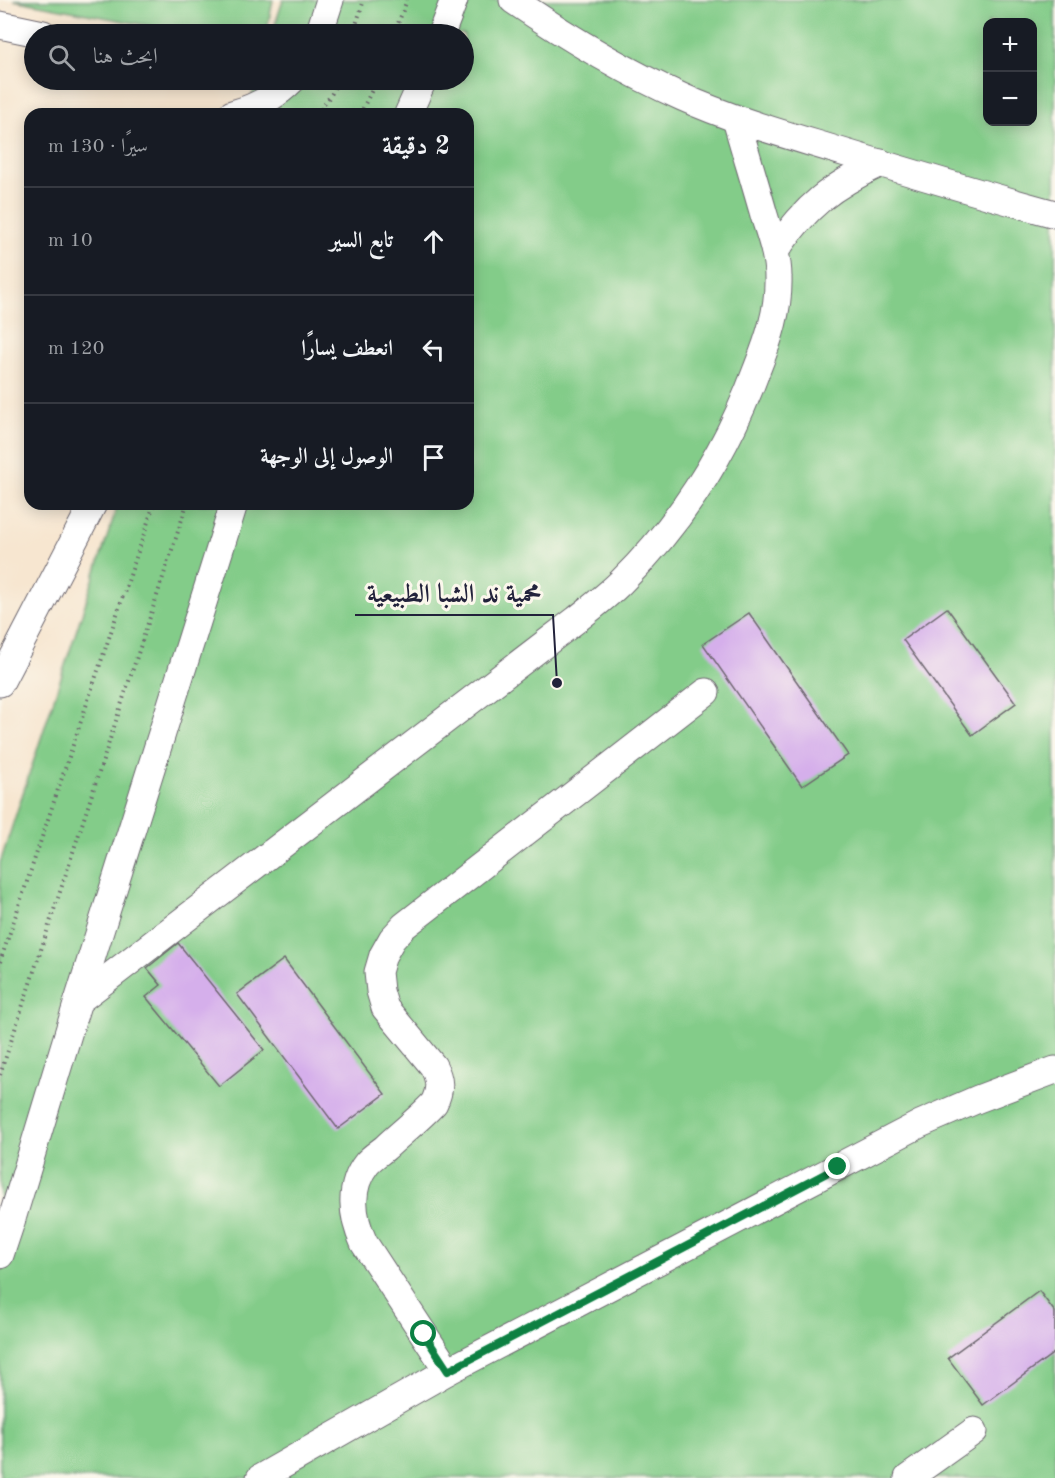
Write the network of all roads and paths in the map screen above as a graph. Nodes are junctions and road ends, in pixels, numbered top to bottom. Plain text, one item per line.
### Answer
1 (330, 0) edge
2 (364, 0) edge
3 (407, 0) edge
4 (454, 0) edge
5 (513, 0) edge
6 (323, 24) edge
7 (356, 24) edge
8 (398, 24) edge
9 (445, 24) edge
10 (0, 26) edge
11 (24, 30) edge
12 (282, 90) edge
13 (333, 90) edge
14 (371, 90) edge
15 (419, 90) edge
16 (251, 108) edge
17 (322, 108) edge
18 (363, 108) edge
19 (411, 108) edge
20 (736, 119) junction
21 (881, 163) junction
22 (1055, 214) edge
23 (775, 251) junction
24 (90, 510) edge
25 (152, 510) edge
26 (185, 510) edge
27 (232, 510) edge
28 (0, 682) edge
29 (706, 692) dead end
30 (0, 962) edge
31 (78, 1001) junction
32 (1055, 1070) edge
33 (0, 1075) edge
34 (0, 1255) edge
35 (448, 1371) junction
36 (974, 1431) dead end
37 (260, 1478) edge
38 (908, 1478) edge

1 - 6 lane
2 - 7 path
3 - 8 path
4 - 9 lane
5 - 20 lane
10 - 11 lane
12 - 16 lane
13 - 17 path
14 - 18 path
15 - 19 lane
20 - 21 lane
20 - 23 lane
21 - 22 lane
21 - 23 lane
23 - 31 lane
24 - 28 lane
25 - 30 path
26 - 33 path
27 - 31 lane
29 - 35 lane
31 - 34 lane
32 - 35 lane
35 - 37 lane
36 - 38 lane

